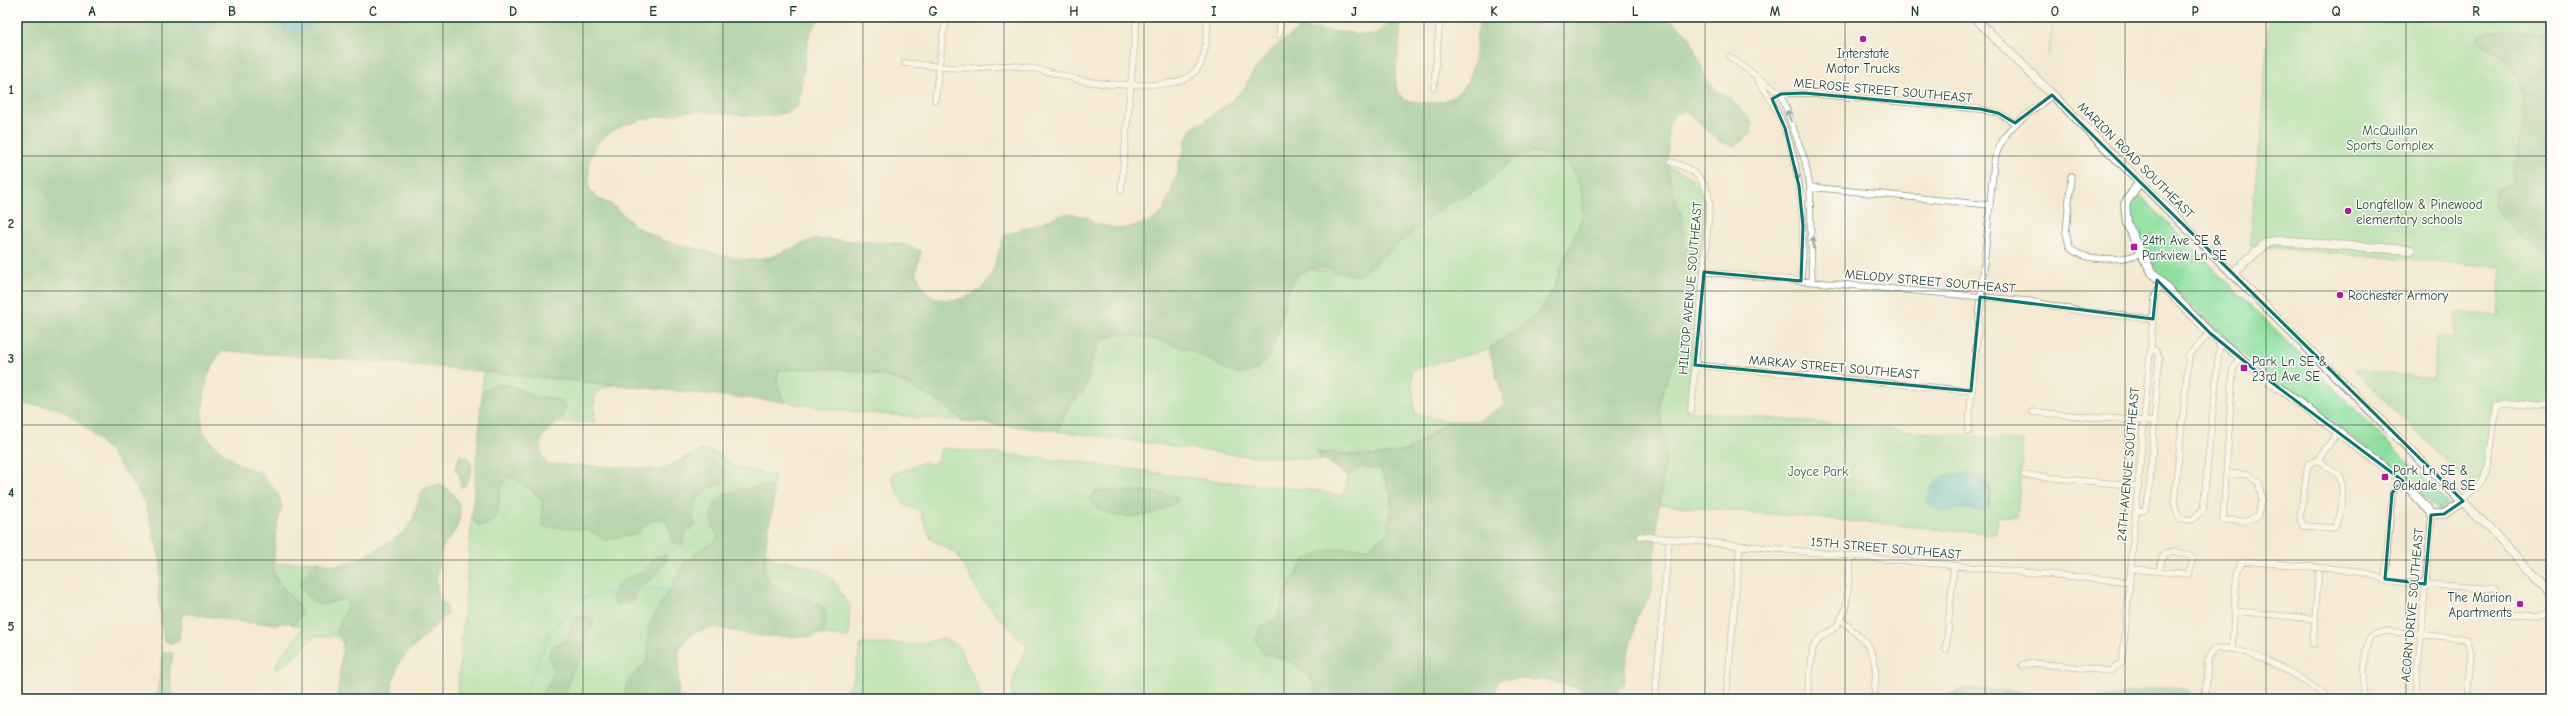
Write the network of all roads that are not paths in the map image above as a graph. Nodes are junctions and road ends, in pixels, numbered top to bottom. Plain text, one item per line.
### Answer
1 (947, 17) edge
2 (1137, 17) edge
3 (1208, 17) edge
4 (1280, 17) edge
5 (1440, 17) edge
6 (1974, 17) edge
7 (1279, 35) dead end
8 (1730, 57) dead end
9 (905, 63) dead end
10 (939, 66) junction
11 (1754, 75) junction
12 (1131, 83) junction
13 (1434, 87) dead end
14 (1781, 94) junction
15 (2052, 94) junction
16 (1772, 99) junction
17 (935, 100) dead end
18 (2015, 123) junction
19 (1671, 162) dead end
20 (2071, 177) dead end
21 (2140, 182) junction
22 (1810, 187) junction
23 (1121, 191) dead end
24 (1989, 204) junction
25 (2411, 250) dead end
26 (2141, 252) junction
27 (1704, 272) junction
28 (2232, 274) junction
29 (1801, 281) junction
30 (1812, 282) junction
31 (2161, 283) junction
32 (1980, 297) junction
33 (2153, 319) junction
34 (2210, 333) junction
35 (2220, 341) junction
36 (2151, 348) junction
37 (2240, 357) junction
38 (1695, 365) junction
39 (1971, 391) junction
40 (2551, 407) edge
41 (1691, 411) dead end
42 (2032, 412) dead end
43 (2144, 421) junction
44 (2154, 422) junction
45 (1968, 432) dead end
46 (2337, 433) junction
47 (2318, 460) junction
48 (2226, 473) junction
49 (2024, 476) dead end
50 (2403, 482) junction
51 (2138, 486) junction
52 (2463, 501) junction
53 (2136, 512) junction
54 (2432, 514) junction
55 (1640, 536) dead end
56 (1668, 539) junction
57 (1740, 546) junction
58 (1851, 555) junction
59 (1954, 565) junction
60 (2319, 568) junction
61 (2131, 569) junction
62 (2159, 571) junction
63 (2385, 579) junction
64 (2130, 582) junction
65 (2425, 584) junction
66 (2495, 589) dead end
67 (2551, 593) edge
68 (2234, 611) junction
69 (2551, 611) edge
70 (2503, 614) dead end
71 (1841, 620) junction
72 (2315, 620) junction
73 (2420, 636) junction
74 (2313, 644) dead end
75 (2232, 648) junction
76 (1946, 650) dead end
77 (2022, 665) dead end
78 (1655, 699) edge
79 (1726, 699) edge
80 (1807, 699) edge
81 (1874, 699) edge
82 (2205, 699) edge
83 (2329, 699) edge
84 (2368, 699) edge
85 (2415, 699) edge
86 (2467, 699) edge

1 - 10 street
2 - 12 street
3 - 12 street
4 - 7 street
5 - 13 street
6 - 15 main road, MARION ROAD SOUTHEAST
8 - 11 street
9 - 10 street
10 - 12 street
10 - 17 street
11 - 14 street
11 - 16 street
12 - 23 street
14 - 16 street, MELROSE STREET SOUTHEAST
14 - 18 street, MELROSE STREET SOUTHEAST
22 -> 14 street
15 - 18 street
15 - 21 main road, MARION ROAD SOUTHEAST
16 -> 29 street
18 - 24 street
19 - 27 street, HILLTOP AVENUE SOUTHEAST
20 - 26 street
21 - 26 main road
21 - 28 main road, MARION ROAD SOUTHEAST
22 - 24 street
30 -> 22 street
24 - 32 street
25 - 28 main road
26 - 31 main road
27 - 29 street, MELODY STREET SOUTHEAST
27 - 38 street, HILLTOP AVENUE SOUTHEAST
28 - 52 main road, MARION ROAD SOUTHEAST
29 - 30 street, MELODY STREET SOUTHEAST
30 - 32 street, MELODY STREET SOUTHEAST
31 - 33 street, 24TH AVENUE SOUTHEAST
31 - 34 main road
32 - 33 street, MELODY STREET SOUTHEAST
32 - 39 street
33 - 36 street, 24TH AVENUE SOUTHEAST
34 - 35 main road
34 - 35 street
35 - 37 main road
36 - 43 street, 24TH AVENUE SOUTHEAST
36 - 44 street
37 - 46 main road
37 - 48 street
38 - 39 street, MARKAY STREET SOUTHEAST
38 - 41 street, HILLTOP AVENUE SOUTHEAST
39 - 45 street
40 - 52 street
42 - 43 street
43 - 44 street
43 - 51 street, 24TH AVENUE SOUTHEAST
44 - 53 street
46 - 47 street
46 - 50 main road
47 - 47 street
48 - 48 street
49 - 51 street
50 - 54 main road
50 - 63 street
51 - 53 street, 24TH AVENUE SOUTHEAST
52 - 54 main road
52 - 67 main road, MARION ROAD SOUTHEAST
53 - 61 street, 24TH AVENUE SOUTHEAST
54 - 65 street, ACORN DRIVE SOUTHEAST
55 - 56 street, 15TH STREET SOUTHEAST
56 - 57 street, 15TH STREET SOUTHEAST
56 - 78 street
57 - 58 street, 15TH STREET SOUTHEAST
57 - 79 street
58 - 59 street, 15TH STREET SOUTHEAST
58 - 71 street
59 - 64 street, 15TH STREET SOUTHEAST
59 - 76 street
60 - 63 street
60 - 68 street
60 - 72 street
61 - 62 street
61 - 64 street, 24TH AVENUE SOUTHEAST
62 - 62 street
63 - 65 street
64 - 77 street, 24TH AVENUE SOUTHEAST
65 - 66 street
65 - 73 street, ACORN DRIVE SOUTHEAST
68 - 72 street
68 - 75 street
69 - 70 street
71 - 80 street
71 - 81 street
72 - 74 street
73 - 84 street
73 - 85 street, ACORN DRIVE SOUTHEAST
73 - 86 street
75 - 82 street
75 - 83 street

